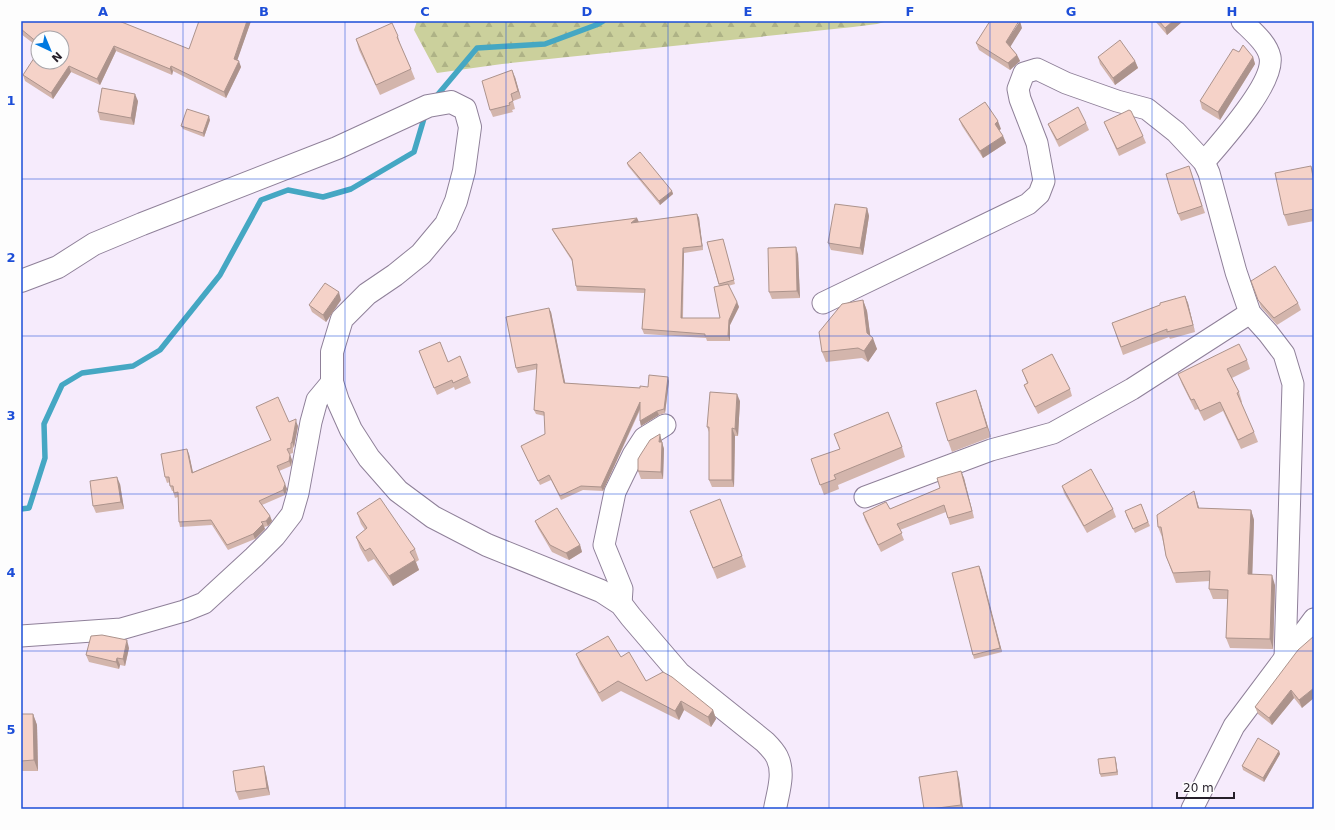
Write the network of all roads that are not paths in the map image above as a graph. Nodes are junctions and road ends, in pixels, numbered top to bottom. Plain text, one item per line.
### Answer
1 (1242, 21) edge
2 (1204, 162) junction
3 (21, 281) edge
4 (824, 303) dead end
5 (1250, 313) junction
6 (332, 382) junction
7 (666, 425) dead end
8 (865, 497) dead end
9 (621, 604) junction
10 (1314, 619) edge
11 (21, 636) edge
12 (1285, 659) junction
13 (775, 809) edge
14 (1192, 809) edge

1 - 2 street
2 - 4 street
2 - 5 street
3 - 6 street
5 - 8 street
5 - 12 street
6 - 9 street
6 - 11 street
7 - 9 street
9 - 13 street
10 - 12 street
12 - 14 street

